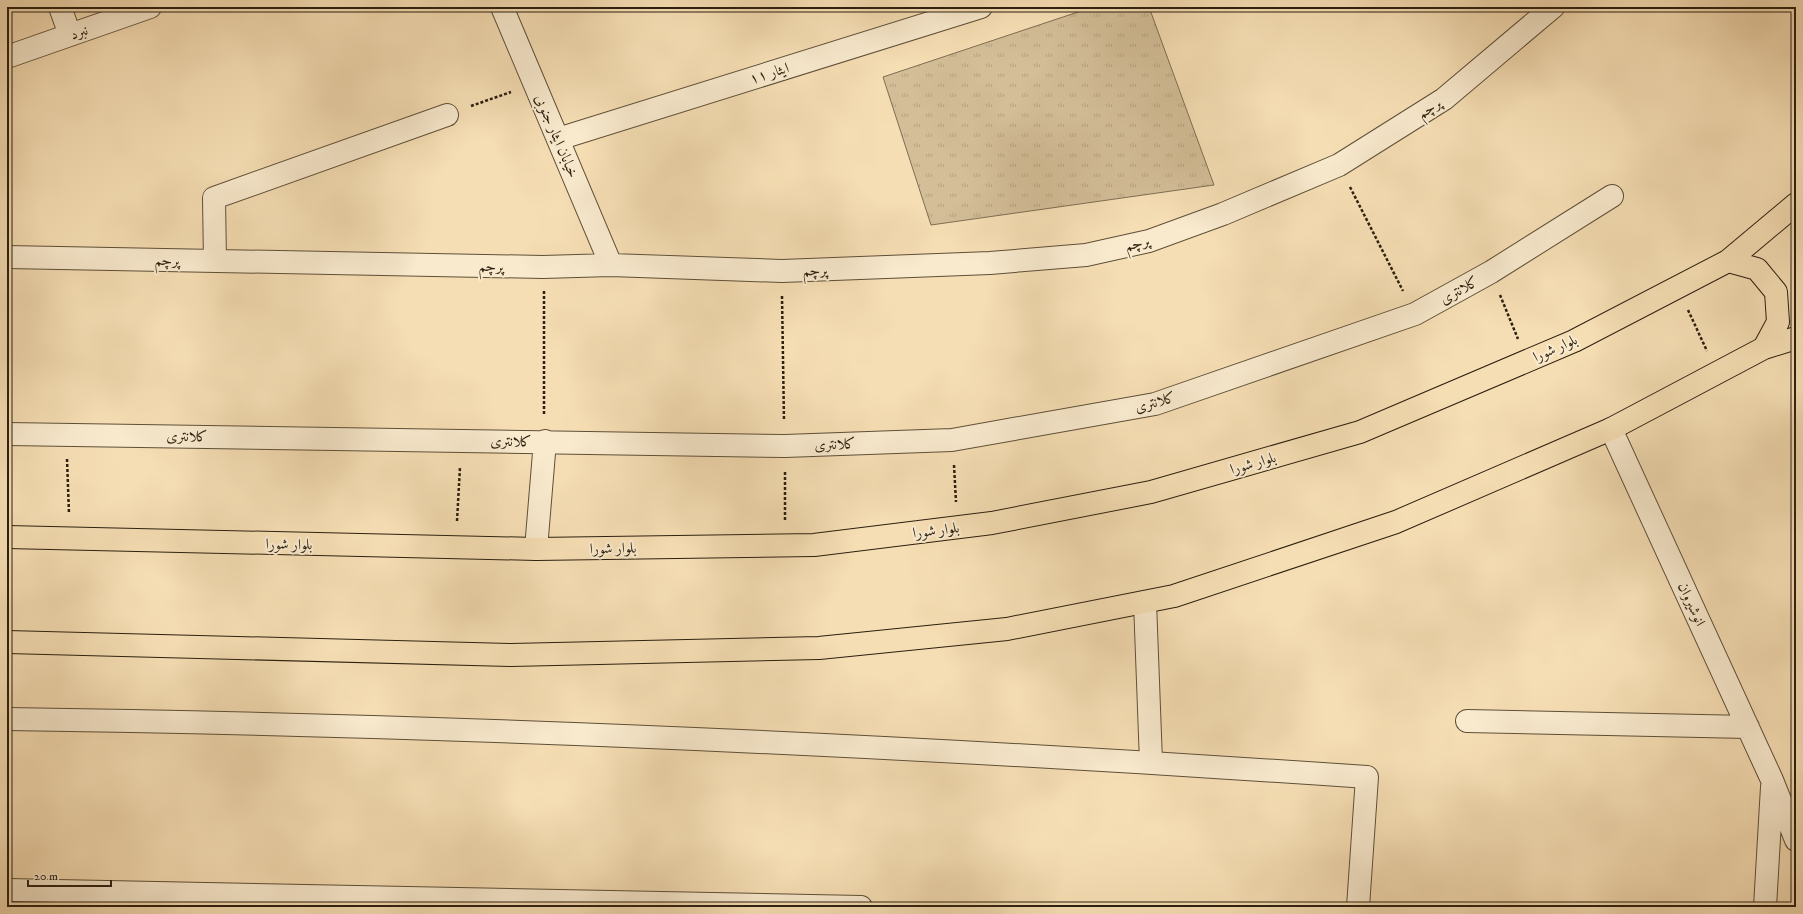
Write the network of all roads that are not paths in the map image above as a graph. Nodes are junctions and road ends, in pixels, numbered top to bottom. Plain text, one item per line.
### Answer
1 (60, 7) edge
2 (150, 7) edge
3 (981, 7) edge
4 (1553, 7) edge
5 (507, 8) edge
6 (70, 35) junction
7 (7, 57) edge
8 (447, 115) road end
9 (558, 139) junction
10 (1612, 196) dead end
11 (1796, 204) edge
12 (7, 257) edge
13 (215, 261) junction
14 (1728, 261) junction
15 (611, 265) junction
16 (1796, 338) edge
17 (1764, 348) junction
18 (1611, 429) junction
19 (7, 434) edge
20 (545, 441) junction
21 (7, 537) edge
22 (536, 549) junction
23 (1145, 602) junction
24 (7, 642) edge
25 (7, 718) edge
26 (1467, 721) dead end
27 (1748, 727) junction
28 (1151, 762) junction
29 (1772, 780) junction
30 (1796, 840) edge
31 (7, 890) edge
32 (593, 904) edge
33 (861, 907) edge
34 (1358, 907) edge
35 (1766, 907) edge

1 - 6 street
2 - 6 street, نبرد
3 - 9 street, ایثار ۱۱
4 - 15 street, پرچم
5 - 9 street, خیابان ایثار جنوبی
6 - 7 street, نبرد
8 - 13 street
9 - 15 street, خیابان ایثار جنوبی
10 - 20 street, کلانتری
11 - 14 main road, بلوار شورا
12 - 13 street, پرچم
13 - 15 street, پرچم
14 - 17 main road
14 - 22 main road, بلوار شورا
16 - 17 main road
17 - 18 main road
18 - 23 main road
18 - 27 street, انوشیروان
19 - 20 street, کلانتری
20 - 22 street
21 - 22 main road, بلوار شورا
23 - 24 main road
23 - 28 street
25 - 28 street
26 - 27 street
27 - 29 street, انوشیروان
28 - 34 street
29 - 30 street, انوشیروان
29 - 35 street, انوشیروان
31 - 32 street
32 - 33 street

